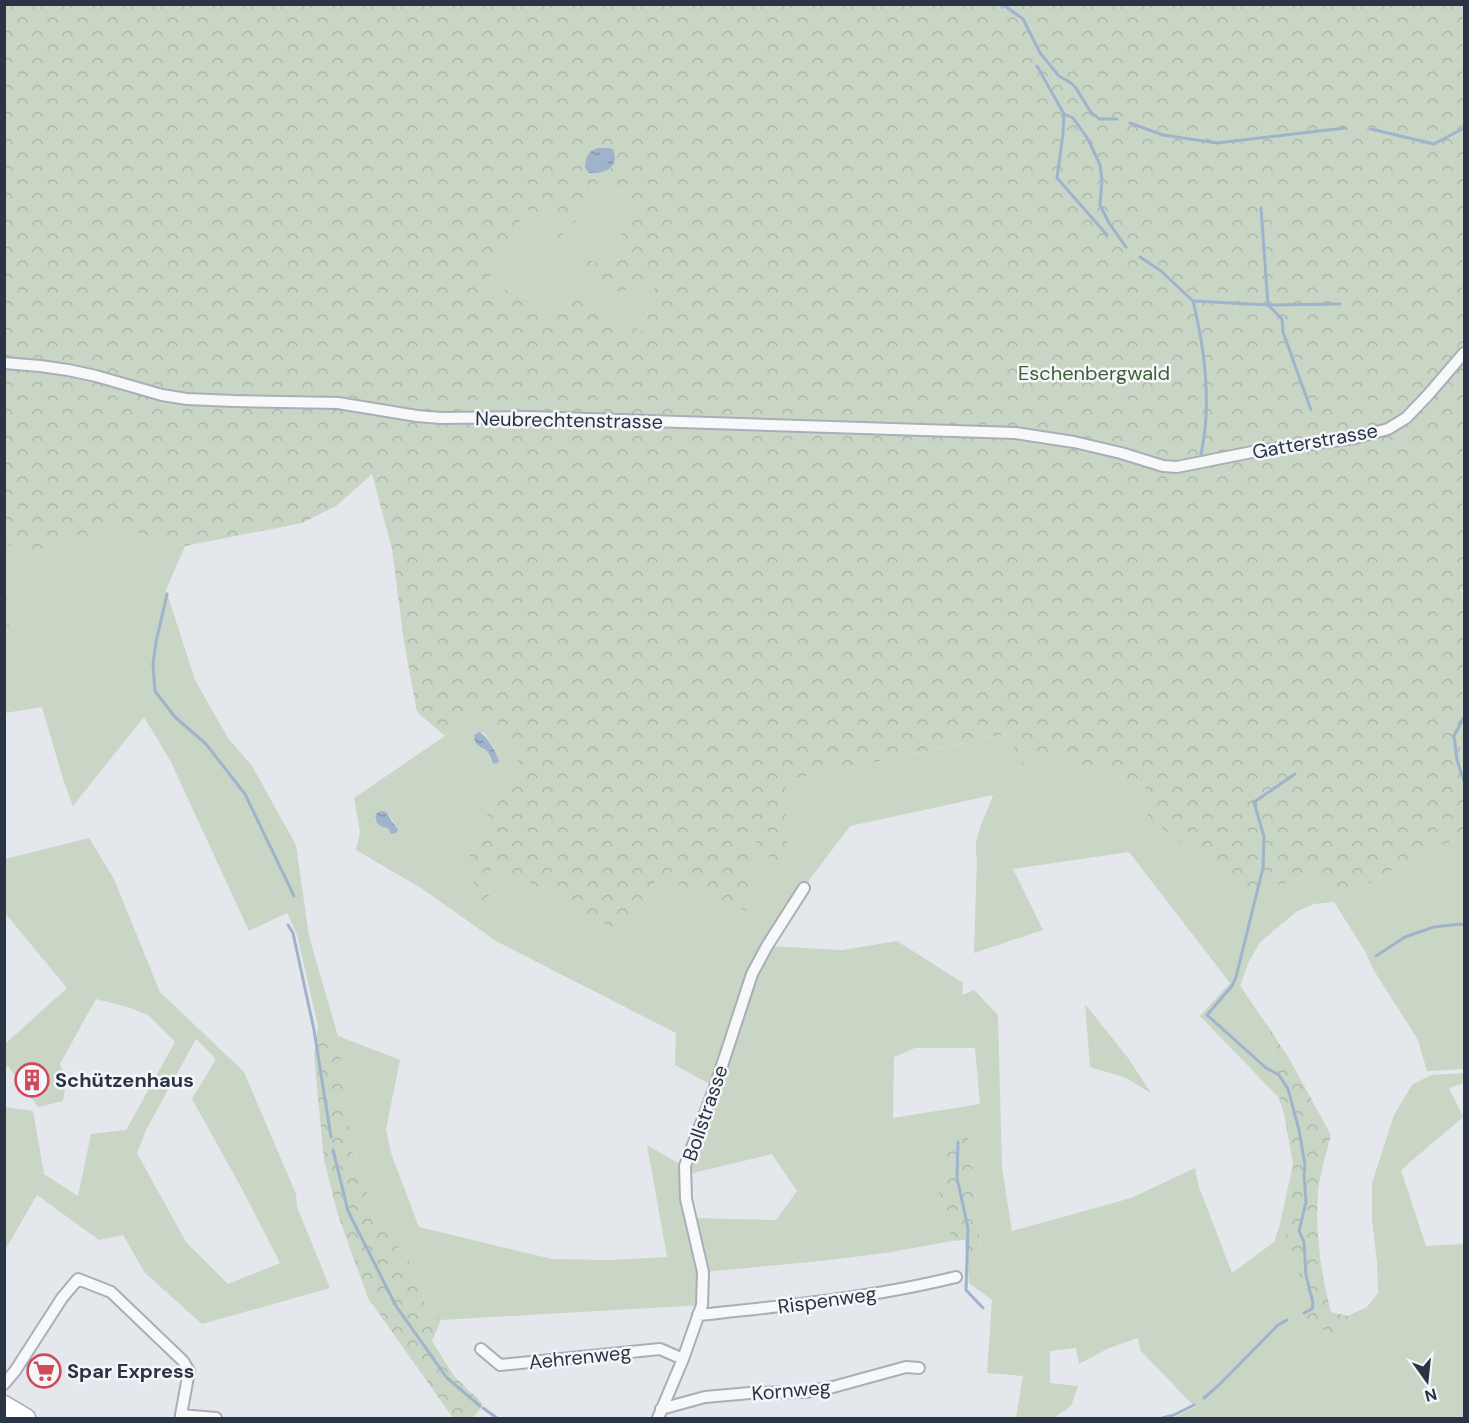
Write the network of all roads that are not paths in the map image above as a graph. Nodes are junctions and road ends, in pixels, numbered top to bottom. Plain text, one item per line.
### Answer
1 (1464, 353) edge
2 (4, 363) edge
3 (1136, 457) joint
4 (804, 888) dead end
5 (956, 1277) dead end
6 (698, 1315) junction
7 (481, 1349) dead end
8 (683, 1359) junction
9 (920, 1368) dead end
10 (4, 1384) edge
11 (4, 1405) edge
12 (660, 1414) edge
13 (26, 1419) edge
14 (216, 1419) edge

1 - 3 street, Gatterstrasse
2 - 3 street, Neubrechtenstrasse
4 - 6 street, Bollstrasse
5 - 6 street, Rispenweg
6 - 8 street, Bollstrasse
7 - 8 street, Aehrenweg
8 - 12 street, Bollstrasse
9 - 12 street, Kornweg
10 - 14 street
11 - 13 main road

